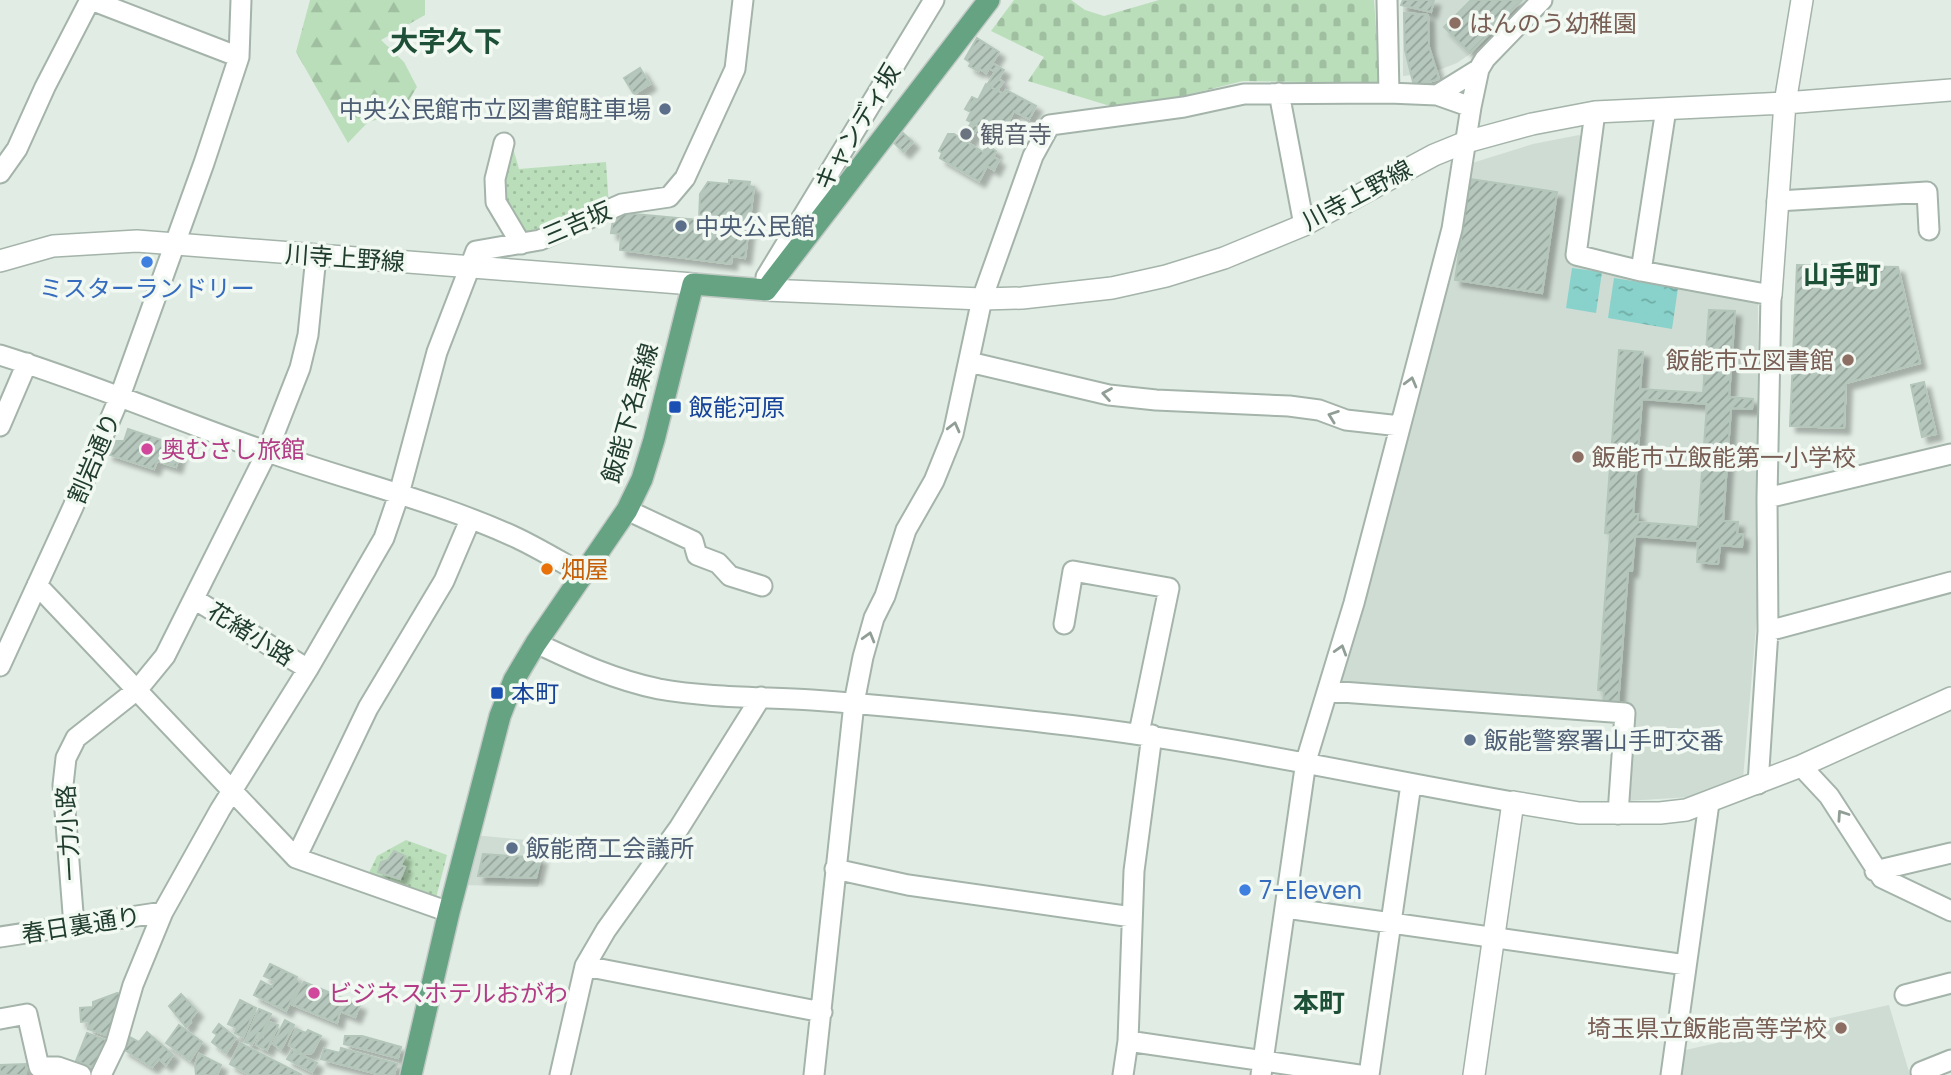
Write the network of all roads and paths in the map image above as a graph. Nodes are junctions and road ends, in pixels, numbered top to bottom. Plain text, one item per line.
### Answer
1 (91, 0) edge
2 (242, 0) edge
3 (743, 0) edge
4 (934, 0) edge
5 (989, 0) edge
6 (1387, 0) edge
7 (1542, 0) edge
8 (1802, 0) edge
9 (239, 57) junction
10 (1479, 69) junction
11 (1951, 90) edge
12 (1279, 93) junction
13 (1389, 93) junction
14 (1437, 95) junction
15 (1785, 103) junction
16 (1471, 107) junction
17 (1666, 109) junction
18 (1595, 112) junction
19 (1466, 142) junction
20 (504, 143) dead end
21 (0, 173) edge
22 (1777, 201) junction
23 (1304, 225) junction
24 (1929, 230) dead end
25 (173, 244) junction
26 (521, 244) junction
27 (316, 256) junction
28 (0, 261) edge
29 (470, 267) junction
30 (1641, 271) junction
31 (693, 284) junction
32 (762, 290) junction
33 (1771, 295) junction
34 (982, 299) junction
35 (0, 355) edge
36 (969, 362) junction
37 (27, 363) junction
38 (120, 396) junction
39 (0, 426) edge
40 (1400, 426) junction
41 (267, 452) junction
42 (1951, 454) edge
43 (399, 494) junction
44 (1767, 498) junction
45 (627, 510) junction
46 (470, 520) junction
47 (583, 575) junction
48 (1951, 582) edge
49 (37, 585) junction
50 (762, 586) dead end
51 (194, 599) junction
52 (1063, 624) dead end
53 (1768, 631) junction
54 (536, 643) junction
55 (1, 659) edge
56 (308, 669) junction
57 (138, 689) junction
58 (1328, 691) junction
59 (761, 697) junction
60 (1951, 698) edge
61 (854, 703) junction
62 (1146, 734) junction
63 (1306, 761) junction
64 (1801, 766) junction
65 (1411, 784) junction
66 (1758, 784) junction
67 (233, 792) junction
68 (1513, 802) junction
69 (1709, 803) junction
70 (1618, 814) junction
71 (1951, 853) edge
72 (296, 858) junction
73 (835, 869) junction
74 (1875, 871) junction
75 (1286, 908) junction
76 (1951, 911) edge
77 (163, 912) junction
78 (449, 912) junction
79 (1132, 917) junction
80 (1391, 923) junction
81 (74, 926) junction
82 (0, 937) edge
83 (1495, 939) junction
84 (1686, 965) junction
85 (585, 967) junction
86 (1951, 983) edge
87 (1905, 995) dead end
88 (822, 1012) junction
89 (0, 1019) edge
90 (1128, 1041) junction
91 (1951, 1060) edge
92 (1262, 1068) edge
93 (1921, 1072) dead end
94 (81, 1075) edge
95 (102, 1075) edge
96 (411, 1075) edge
97 (560, 1075) edge
98 (814, 1075) edge
99 (1123, 1075) edge
100 (1359, 1075) edge
101 (1369, 1075) edge
102 (1474, 1075) edge
103 (1671, 1075) edge

1 - 9 street
1 - 21 street
2 - 9 street, 割岩通り
3 - 26 street, 三吉坂
4 - 32 street, キャンディ坂
5 - 32 main road
6 - 13 street
7 - 10 street
8 - 15 street
9 - 25 street, 割岩通り
10 - 14 street
10 - 16 street
11 - 15 street, 川寺上野線
12 - 13 street
12 - 23 street
12 - 34 street
13 - 14 street
14 - 16 street
15 - 17 street, 川寺上野線
15 - 22 street
16 - 19 street
17 - 18 street, 川寺上野線
17 - 30 street
18 - 19 street, 川寺上野線
18 - 30 street
19 - 23 street, 川寺上野線
40 -> 19 street
20 - 26 street
22 - 24 street
22 - 33 street
23 - 34 street, 川寺上野線
25 - 27 street, 川寺上野線
25 - 28 street, 川寺上野線
25 - 38 street, 割岩通り
26 - 29 street, 三吉坂
27 - 29 street, 川寺上野線
27 - 41 street, 一力小路
29 - 31 street, 川寺上野線
29 - 43 street
30 - 33 street
31 - 32 main road
31 - 45 main road, 飯能下名栗線
32 - 34 street, 川寺上野線
33 - 44 street
34 - 36 street
35 - 37 street
40 -> 36 street
61 -> 36 street
37 - 38 street
37 - 39 street
38 - 41 street
38 - 49 street, 割岩通り
58 -> 40 street
41 - 43 street
41 - 51 street, 一力小路
42 - 44 street
43 - 46 street
43 - 56 street
44 - 53 street
45 - 47 main road, 飯能下名栗線
45 - 50 street
46 - 47 street
46 - 72 street
47 - 54 main road, 飯能下名栗線
48 - 53 street
49 - 55 street, 割岩通り
49 - 57 street
51 - 56 street, 花緒小路
51 - 57 street, 一力小路
52 - 62 street
53 - 66 street
54 - 59 street
54 - 78 main road, 飯能下名栗線
56 - 67 street
57 - 67 street
57 - 81 street, 一力小路
58 - 63 street
58 - 70 street
59 - 61 street
59 - 85 street
60 - 64 street
61 - 62 street
61 - 73 street
62 - 63 street
62 - 79 street
63 - 65 street
63 - 75 street
64 - 66 street
74 -> 64 street
65 - 68 street
65 - 80 street
66 - 69 street
67 - 72 street
67 - 77 street
68 - 70 street
68 - 83 street
69 - 70 street
69 - 84 street
71 - 74 street
72 - 78 street
73 - 79 street
73 - 88 street
74 - 76 street
75 - 80 street
75 - 92 street
77 - 81 street, 春日裏通り
77 - 95 street
78 - 96 main road, 飯能下名栗線
79 - 90 street
80 - 83 street
80 - 101 street
81 - 82 street, 春日裏通り
83 - 84 street
83 - 102 street
84 - 103 street
85 - 88 street
85 - 97 street
86 - 87 street
88 - 98 street
89 - 94 street
90 - 92 street
90 - 99 street
91 - 93 street
92 - 100 street

